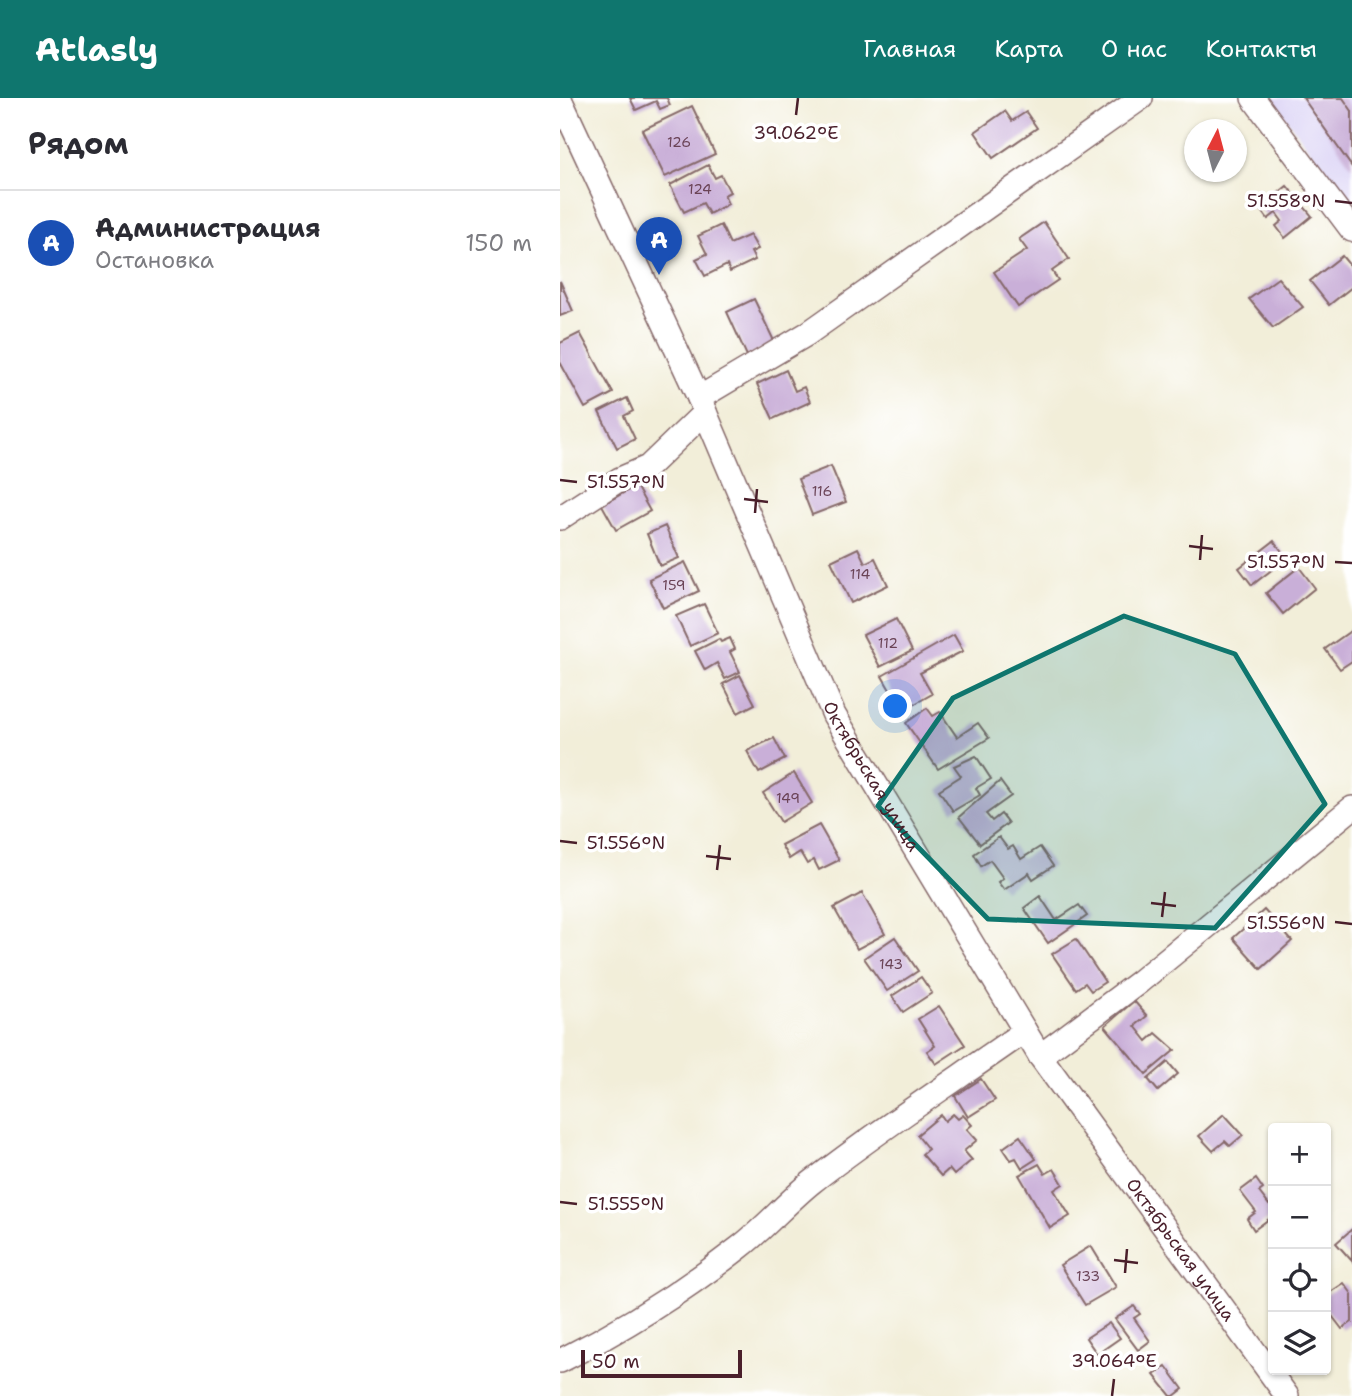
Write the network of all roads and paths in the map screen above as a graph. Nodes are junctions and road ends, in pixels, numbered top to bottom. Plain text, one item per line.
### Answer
1 (1141, 98) edge
2 (1254, 98) edge
3 (560, 99) edge
4 (1352, 230) edge
5 (702, 405) junction
6 (560, 518) edge
7 (1352, 808) edge
8 (1026, 1031) junction
9 (1040, 1056) junction
10 (560, 1361) edge
11 (1287, 1396) edge

1 - 5 street
2 - 4 street
3 - 5 street, Октябрьская улица
5 - 6 street
5 - 8 street, Октябрьская улица
7 - 9 street
8 - 9 street, Октябрьская улица
8 - 10 street
9 - 11 street, Октябрьская улица

